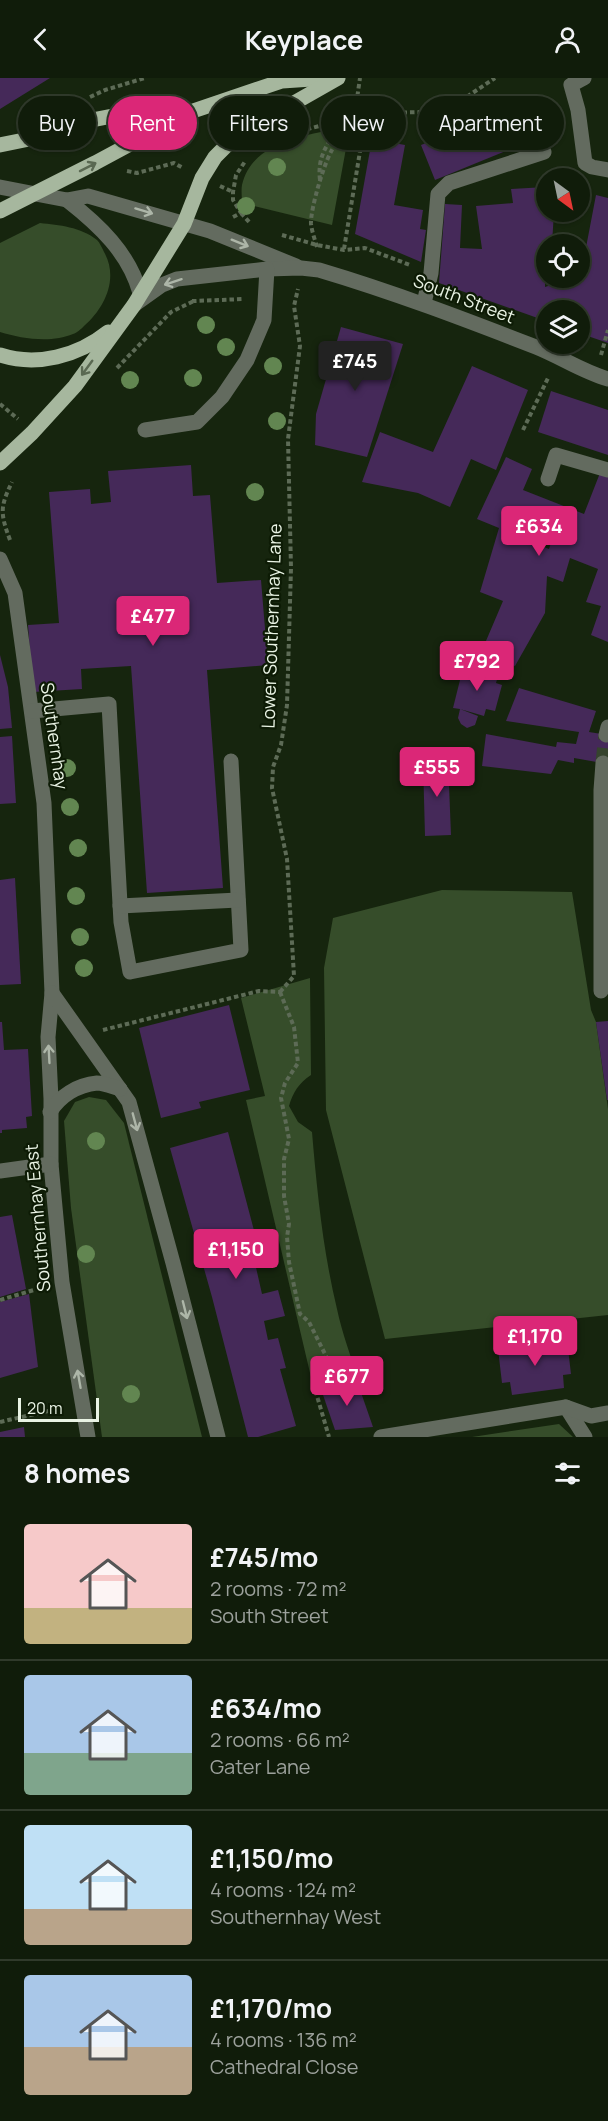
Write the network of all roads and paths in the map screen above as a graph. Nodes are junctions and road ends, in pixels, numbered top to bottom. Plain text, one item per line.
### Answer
1 (327, 78) edge
2 (338, 78) edge
3 (360, 78) edge
4 (495, 78) edge
5 (584, 78) edge
6 (197, 110) edge
7 (406, 111) edge
8 (108, 117) edge
9 (0, 145) edge
10 (117, 150) edge
11 (323, 150) edge
12 (360, 150) edge
13 (544, 152) dead end
14 (252, 155) dead end
15 (608, 170) edge
16 (320, 181) junction
17 (0, 187) edge
18 (35, 193) junction
19 (67, 200) junction
20 (0, 211) edge
21 (184, 224) junction
22 (210, 231) junction
23 (344, 250) dead end
24 (267, 268) junction
25 (301, 268) junction
26 (318, 270) junction
27 (192, 277) junction
28 (137, 299) junction
29 (265, 299) junction
30 (424, 303) junction
31 (294, 306) junction
32 (122, 321) junction
33 (0, 355) edge
34 (559, 356) junction
35 (608, 379) edge
36 (0, 404) edge
37 (21, 421) dead end
38 (145, 430) dead end
39 (523, 430) dead end
40 (0, 463) edge
41 (608, 470) edge
42 (548, 479) dead end
43 (0, 559) edge
44 (32, 711) junction
45 (231, 761) dead end
46 (603, 763) dead end
47 (238, 900) junction
48 (120, 906) junction
49 (600, 991) dead end
50 (280, 992) junction
51 (52, 993) junction
52 (83, 1037) junction
53 (120, 1089) junction
54 (50, 1112) junction
55 (51, 1164) junction
56 (0, 1171) edge
57 (62, 1282) junction
58 (0, 1300) edge
59 (83, 1404) junction
60 (566, 1407) junction
61 (608, 1413) edge
62 (0, 1422) edge
63 (88, 1437) edge
64 (218, 1437) edge
65 (329, 1437) edge
66 (381, 1437) edge
67 (585, 1437) edge

1 - 6 main road
2 - 21 main road
3 - 16 path, bridge
4 - 7 path
5 - 15 street
8 - 9 main road
18 -> 10 main road
11 - 16 path
12 - 23 path
13 - 30 street
14 - 22 path
16 - 26 path
17 - 18 street
18 - 19 street
18 - 20 main road
19 -> 21 street, South Street
19 - 28 street
21 - 22 street, South Street
21 - 28 main road
22 -> 25 street, South Street
24 - 25 street, South Street
24 - 27 street, South Street
24 - 29 street
25 - 26 street, South Street
25 - 31 path, Lower Southernhay Lane
26 - 30 street, South Street
27 -> 28 street, South Street
27 - 29 path
28 - 32 main road
29 - 31 path
29 - 38 street
30 - 34 street, South Street
31 - 50 path, Lower Southernhay Lane
32 - 33 main road
32 -> 40 main road
34 - 35 street, South Street
34 - 39 path
36 - 37 path
41 - 42 street
43 - 44 street, Southernhay
44 - 48 street
44 - 51 street, Southernhay
45 - 47 street
46 - 49 street
47 - 48 street
47 - 48 street
50 - 52 path
50 - 65 path
51 - 52 street
54 -> 51 street, Southernhay East
52 - 53 street
53 - 54 street
53 -> 64 street
54 - 55 street, Southernhay East
55 - 56 street
55 - 57 street, Southernhay East
57 - 58 path
59 -> 57 street, Southernhay East
59 - 62 path
59 - 63 street, Southernhay East
60 - 61 street
60 - 66 street
60 - 67 street

